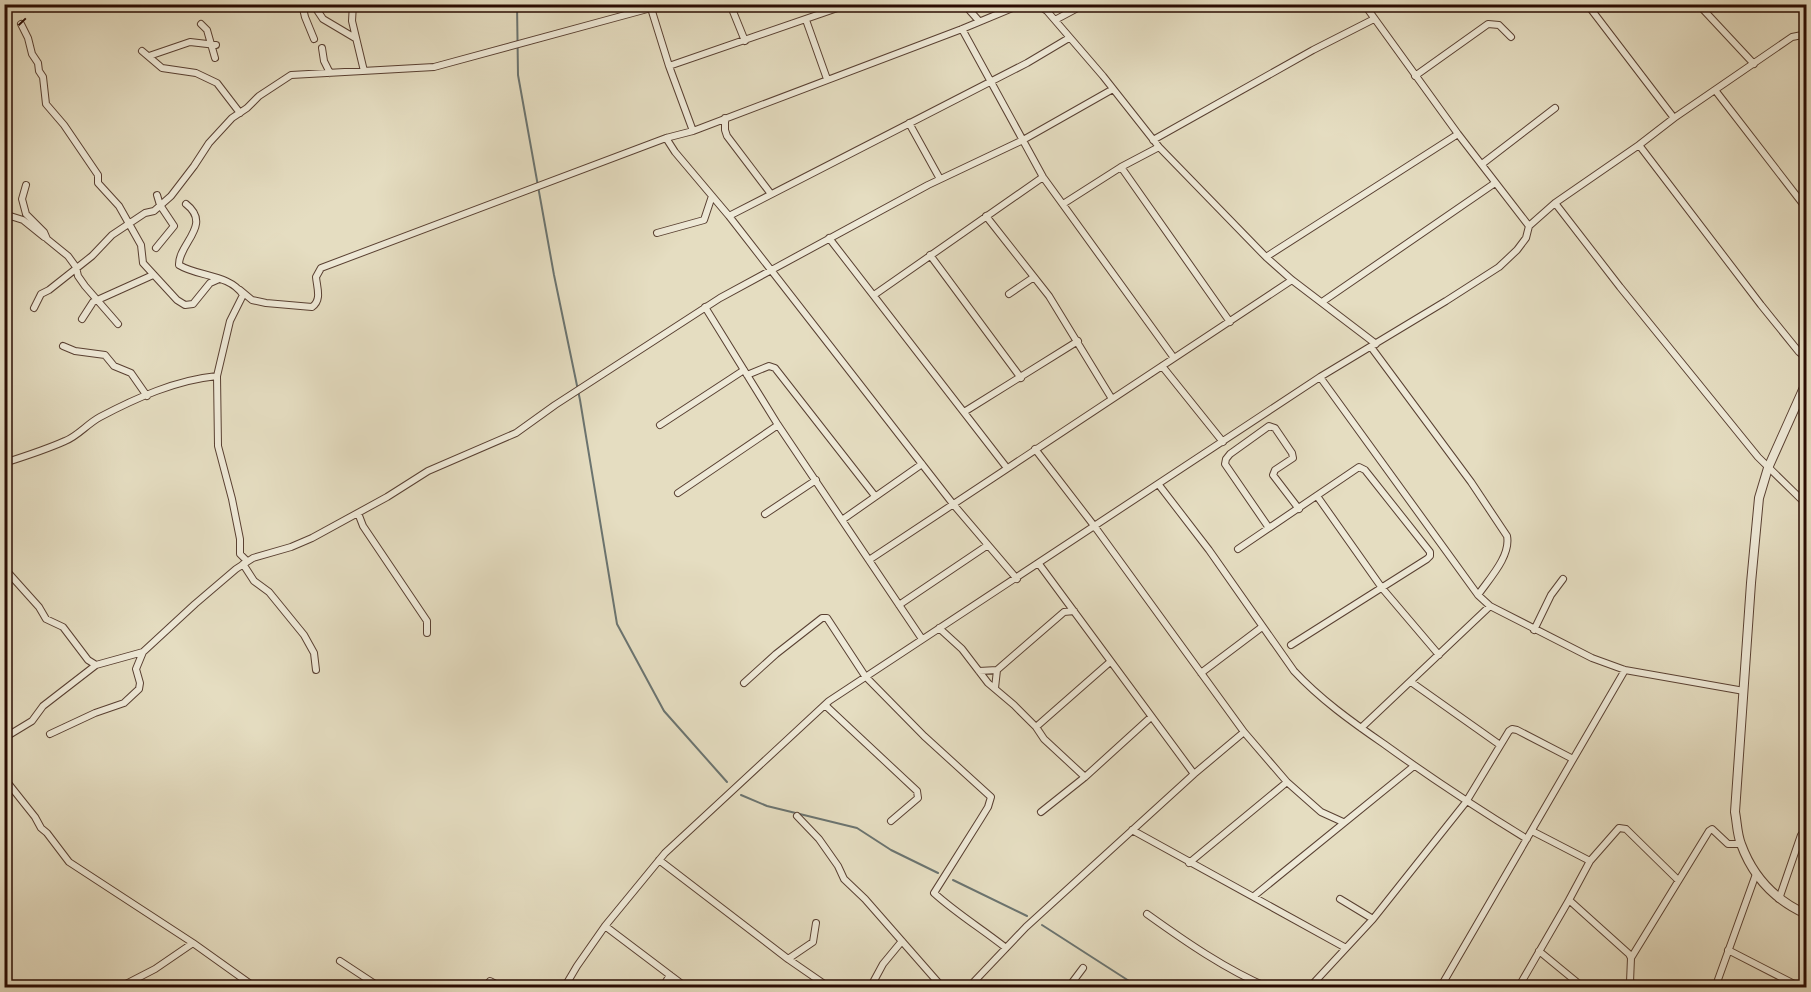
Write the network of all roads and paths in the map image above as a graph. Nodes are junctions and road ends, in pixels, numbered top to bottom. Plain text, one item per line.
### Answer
1 (302, 4) edge
2 (313, 4) edge
3 (353, 4) edge
4 (730, 4) edge
5 (849, 4) edge
6 (964, 4) edge
7 (1037, 4) edge
8 (1085, 4) edge
9 (1364, 4) edge
10 (1587, 4) edge
11 (1698, 4) edge
12 (1017, 5) edge
13 (650, 6) edge
14 (1374, 19) junction
15 (806, 20) junction
16 (1055, 20) junction
17 (979, 21) junction
18 (21, 24) dead end
19 (201, 24) dead end
20 (962, 29) junction
21 (1511, 37) dead end
22 (355, 38) junction
23 (1069, 38) junction
24 (314, 39) dead end
25 (1806, 40) edge
26 (745, 41) junction
27 (213, 45) junction
28 (322, 48) dead end
29 (142, 51) dead end
30 (149, 56) junction
31 (215, 58) dead end
32 (1754, 63) junction
33 (669, 66) junction
34 (364, 71) junction
35 (330, 73) junction
36 (1415, 76) junction
37 (826, 79) junction
38 (989, 82) junction
39 (1113, 89) junction
40 (1715, 90) junction
41 (1555, 108) dead end
42 (240, 113) junction
43 (725, 118) junction
44 (1674, 118) junction
45 (909, 123) junction
46 (693, 130) junction
47 (1458, 134) junction
48 (666, 138) junction
49 (1023, 140) junction
50 (1154, 140) junction
51 (1639, 145) junction
52 (1159, 147) junction
53 (1482, 164) junction
54 (1121, 167) junction
55 (1043, 177) junction
56 (940, 179) junction
57 (1496, 183) junction
58 (26, 185) dead end
59 (771, 194) junction
60 (157, 195) dead end
61 (712, 196) junction
62 (1556, 203) junction
63 (186, 204) dead end
64 (1064, 204) junction
65 (160, 205) junction
66 (1806, 208) edge
67 (4, 214) edge
68 (729, 216) junction
69 (986, 216) junction
70 (129, 224) junction
71 (1529, 226) junction
72 (657, 233) dead end
73 (830, 238) junction
74 (47, 239) junction
75 (156, 248) dead end
76 (930, 255) junction
77 (1266, 257) junction
78 (76, 267) junction
79 (772, 271) junction
80 (153, 275) junction
81 (1034, 277) junction
82 (219, 279) junction
83 (1292, 280) junction
84 (240, 290) junction
85 (1009, 294) dead end
86 (874, 295) junction
87 (97, 300) junction
88 (1322, 302) junction
89 (34, 308) dead end
90 (705, 308) junction
91 (82, 319) dead end
92 (1230, 322) junction
93 (118, 324) dead end
94 (1078, 341) junction
95 (1373, 345) junction
96 (63, 346) dead end
97 (1174, 358) junction
98 (1806, 358) edge
99 (1162, 366) junction
100 (746, 373) junction
101 (217, 376) junction
102 (1320, 377) junction
103 (1020, 378) junction
104 (1806, 383) edge
105 (147, 396) junction
106 (1112, 399) junction
107 (964, 412) junction
108 (660, 425) dead end
109 (778, 425) junction
110 (1223, 442) junction
111 (1035, 449) junction
112 (4, 463) edge
113 (922, 464) junction
114 (1007, 468) junction
115 (1768, 468) junction
116 (816, 480) junction
117 (1159, 484) junction
118 (678, 493) dead end
119 (875, 496) junction
120 (1317, 496) junction
121 (953, 504) junction
122 (1806, 504) edge
123 (1299, 510) junction
124 (358, 513) junction
125 (765, 514) dead end
126 (842, 520) junction
127 (1095, 527) junction
128 (1269, 528) junction
129 (988, 545) junction
130 (1238, 549) dead end
131 (869, 560) junction
132 (245, 563) junction
133 (1039, 564) junction
134 (4, 568) edge
135 (1017, 579) junction
136 (1563, 579) dead end
137 (1382, 588) junction
138 (1478, 595) junction
139 (1067, 602) junction
140 (899, 604) junction
141 (1490, 606) junction
142 (1074, 610) junction
143 (1064, 612) junction
144 (1262, 627) junction
145 (939, 628) junction
146 (1534, 630) junction
147 (427, 633) dead end
148 (922, 639) junction
149 (1291, 645) dead end
150 (143, 652) junction
151 (1439, 655) junction
152 (1110, 662) junction
153 (96, 665) junction
154 (1625, 669) junction
155 (316, 670) dead end
156 (979, 670) junction
157 (997, 670) junction
158 (1201, 673) junction
159 (865, 676) junction
160 (1411, 682) junction
161 (744, 683) dead end
162 (995, 688) junction
163 (1744, 691) junction
164 (825, 705) junction
165 (1151, 717) junction
166 (1036, 727) junction
167 (1361, 728) junction
168 (1244, 732) junction
169 (50, 734) dead end
170 (4, 738) edge
171 (1500, 746) junction
172 (1573, 759) junction
173 (1414, 766) junction
174 (1194, 774) junction
175 (1084, 777) junction
176 (4, 778) edge
177 (1287, 782) junction
178 (1466, 802) junction
179 (1041, 812) dead end
180 (796, 816) dead end
181 (891, 820) dead end
182 (1343, 822) junction
183 (1132, 830) junction
184 (1532, 831) junction
185 (1801, 834) dead end
186 (1527, 839) junction
187 (1740, 844) junction
188 (659, 860) junction
189 (1590, 861) junction
190 (1189, 863) junction
191 (1756, 874) junction
192 (1678, 880) junction
193 (1254, 896) junction
194 (1340, 899) dead end
195 (1569, 900) junction
196 (1779, 900) junction
197 (1148, 914) dead end
198 (1806, 914) edge
199 (1373, 919) junction
200 (816, 922) dead end
201 (605, 926) junction
202 (902, 941) junction
203 (193, 943) junction
204 (1006, 948) junction
205 (1346, 948) junction
206 (1728, 950) junction
207 (1539, 951) junction
208 (1631, 958) junction
209 (788, 959) junction
210 (340, 961) dead end
211 (1083, 968) dead end
212 (670, 975) junction
213 (1628, 985) edge
214 (122, 986) edge
215 (256, 987) edge
216 (381, 987) edge
217 (485, 987) edge
218 (504, 987) edge
219 (564, 987) edge
220 (662, 987) edge
221 (687, 987) edge
222 (830, 987) edge
223 (870, 987) edge
224 (943, 987) edge
225 (968, 987) edge
226 (1068, 987) edge
227 (1269, 987) edge
228 (1309, 987) edge
229 (1440, 987) edge
230 (1518, 987) edge
231 (1584, 987) edge
232 (1643, 987) edge
233 (1715, 987) edge
234 (1802, 987) edge

1 - 24 street
2 - 22 street
3 - 22 street
4 - 26 street
5 - 15 street
6 - 17 street
7 - 16 street
8 - 16 street
9 - 14 street
10 - 44 street
11 - 32 street
12 - 17 street
13 - 33 street
13 - 34 street
14 - 36 street
14 - 50 street
15 - 26 street
15 - 37 street
16 - 23 street
17 - 20 street
18 - 70 street
19 - 27 street
20 - 37 street
20 - 38 street
21 - 36 street
22 - 34 street
23 - 38 street
23 - 39 street
25 - 32 street
26 - 33 street
27 - 30 street
27 - 31 street
28 - 35 street
29 - 30 street
30 - 42 street
32 - 40 street
33 - 46 street
34 - 35 street
35 - 42 street
36 - 47 street
37 - 43 street
38 - 45 street
38 - 49 street
39 - 49 street
39 - 50 street
40 - 44 street
40 - 66 street
41 - 53 street
42 - 65 street
43 - 46 street
43 - 59 street
44 - 51 street
45 - 56 street
45 - 59 street
46 - 48 street
47 - 53 street
47 - 77 street
48 - 61 street
48 - 84 street
49 - 55 street
49 - 56 street
50 - 52 street
51 - 62 street
51 - 98 street
52 - 54 street
52 - 77 street
53 - 57 street
54 - 64 street
54 - 92 street
55 - 64 street
55 - 69 street
56 - 73 street
57 - 71 street
57 - 88 street
58 - 74 street
59 - 68 street
60 - 65 street
61 - 68 street
61 - 72 street
62 - 71 street
62 - 115 street
63 - 82 street
64 - 97 street
65 - 70 street
65 - 75 street
67 - 74 street
68 - 79 street
69 - 76 street
69 - 81 street
70 - 78 street
70 - 80 street
71 - 95 street
73 - 79 street
73 - 86 street
74 - 78 street
76 - 86 street
76 - 103 street
77 - 83 street
78 - 87 street
78 - 89 street
79 - 90 street
79 - 113 street
80 - 82 street
80 - 87 street
81 - 85 street
81 - 94 street
82 - 84 street
83 - 88 street
83 - 92 street
84 - 101 street
86 - 107 street
87 - 91 street
87 - 93 street
88 - 95 street
90 - 100 street
90 - 124 street
92 - 97 street
94 - 103 street
94 - 106 street
95 - 102 street
95 - 138 street
96 - 105 street
97 - 99 street
99 - 106 street
99 - 110 street
100 - 108 street
100 - 109 street
100 - 119 street
101 - 105 street
101 - 132 street
102 - 110 street
102 - 138 street
103 - 107 street
104 - 115 street
105 - 112 street
106 - 111 street
107 - 114 street
109 - 116 street
109 - 118 street
110 - 117 street
111 - 114 street
111 - 127 street
113 - 119 street
113 - 121 street
114 - 121 street
115 - 122 street
115 - 163 street
116 - 125 street
116 - 126 street
117 - 127 street
117 - 144 street
119 - 126 street
120 - 123 street
120 - 137 street
120 - 137 street
121 - 129 street
121 - 131 street
123 - 128 street
123 - 128 street
124 - 132 street
124 - 147 street
126 - 131 street
127 - 133 street
127 - 158 street
128 - 130 street
129 - 135 street
129 - 140 street
131 - 140 street
132 - 150 street
132 - 155 street
133 - 135 street
133 - 139 street
134 - 153 street
135 - 145 street
136 - 146 street
137 - 149 street
137 - 151 street
138 - 141 street
139 - 142 street
139 - 143 street
140 - 148 street
141 - 146 street
141 - 151 street
142 - 143 street
142 - 152 street
143 - 157 street
144 - 158 street
144 - 167 street
145 - 148 street
145 - 156 street
146 - 154 street
148 - 159 street
150 - 153 street
150 - 169 street
151 - 160 street
152 - 165 street
152 - 166 street
153 - 170 street
154 - 163 street
154 - 172 street
156 - 157 street
156 - 162 street
157 - 162 street
158 - 168 street
159 - 161 street
159 - 164 street
159 - 204 street
160 - 167 street
160 - 171 street
162 - 166 street
163 - 187 street
164 - 181 street
164 - 188 street
165 - 174 street
165 - 175 street
166 - 175 street
167 - 173 street
168 - 174 street
168 - 177 street
171 - 172 street
171 - 178 street
172 - 184 street
173 - 178 street
173 - 182 street
174 - 183 street
175 - 179 street
176 - 203 street
177 - 182 street
177 - 190 street
178 - 186 street
178 - 199 street
180 - 202 street
182 - 193 street
183 - 190 street
183 - 204 street
184 - 186 street
184 - 189 street
185 - 196 street
186 - 229 street
187 - 191 street
187 - 192 street
188 - 201 street
188 - 209 street
189 - 192 street
189 - 195 street
190 - 193 street
191 - 196 street
191 - 206 street
192 - 208 street
193 - 205 street
194 - 199 street
195 - 207 street
195 - 208 street
196 - 198 street
197 - 227 street
199 - 205 street
200 - 209 street
201 - 212 street
201 - 219 street
202 - 223 street
202 - 224 street
203 - 214 street
203 - 215 street
204 - 225 street
205 - 228 street
206 - 233 street
206 - 234 street
207 - 230 street
207 - 231 street
208 - 213 street
209 - 222 street
210 - 216 street
211 - 226 street
212 - 220 street
212 - 221 street
213 - 232 street
217 - 218 street

